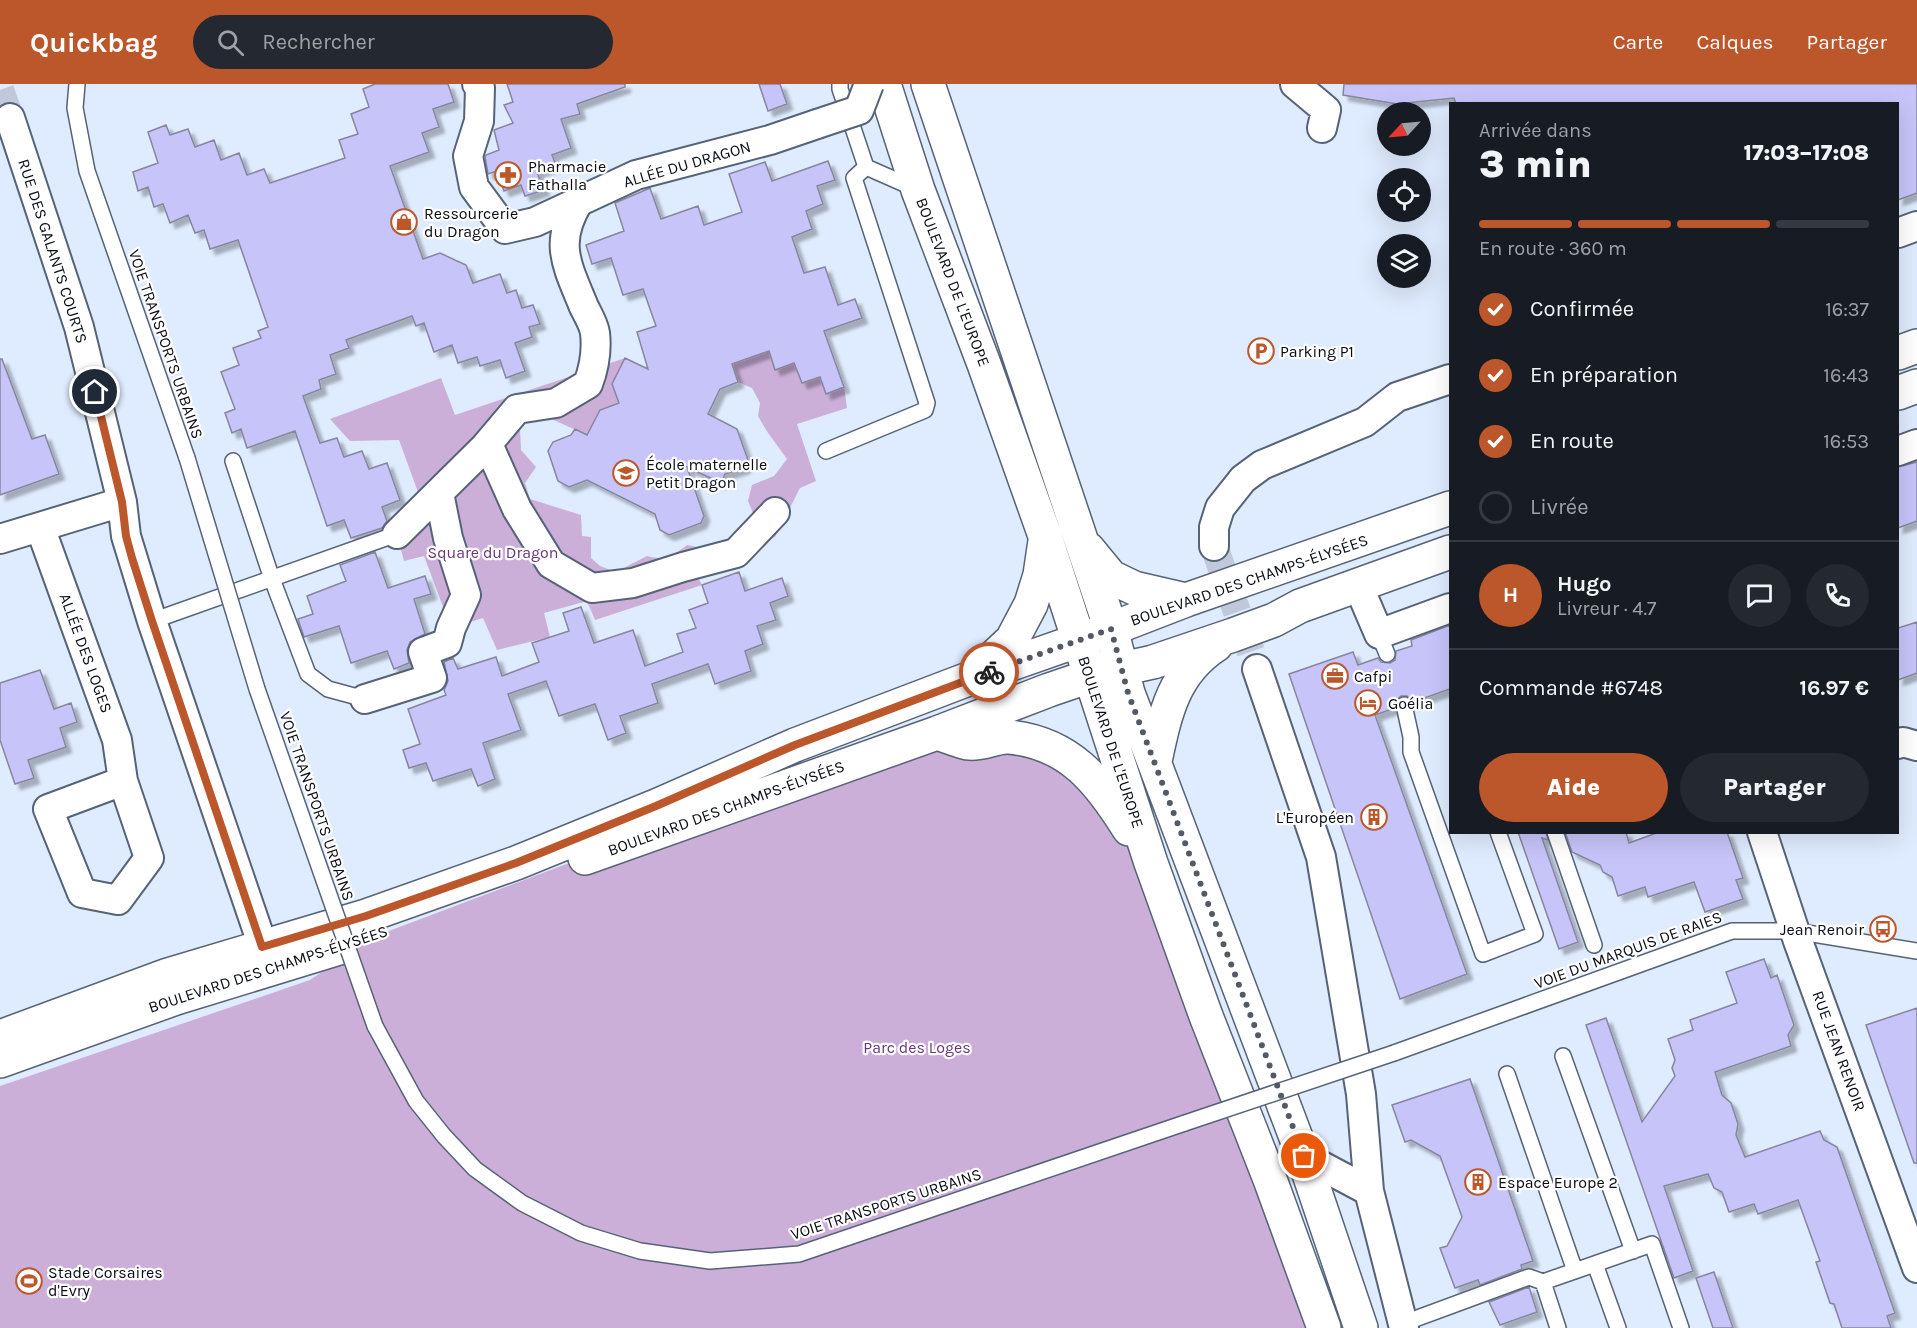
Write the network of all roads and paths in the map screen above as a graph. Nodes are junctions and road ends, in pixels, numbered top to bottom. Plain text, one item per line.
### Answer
1 (77, 84) edge
2 (477, 84) edge
3 (840, 84) edge
4 (870, 84) edge
5 (884, 84) edge
6 (1295, 84) edge
7 (934, 89) edge
8 (10, 118) tunnel mouth
9 (1322, 128) dead end
10 (866, 166) junction
11 (918, 190) junction
12 (579, 201) junction
13 (1917, 226) edge
14 (505, 229) junction
15 (1899, 233) edge
16 (570, 273) junction
17 (1917, 346) edge
18 (1899, 353) edge
19 (1449, 379) edge
20 (1917, 386) edge
21 (1899, 393) edge
22 (488, 444) junction
23 (1917, 444) edge
24 (1899, 451) edge
25 (826, 452) dead end
26 (233, 461) dead end
27 (439, 493) junction
28 (122, 502) junction
29 (1449, 508) edge
30 (776, 512) dead end
31 (40, 527) junction
32 (397, 534) joint
33 (1045, 536) junction
34 (0, 539) edge
35 (1082, 541) junction
36 (1214, 546) tunnel mouth
37 (1449, 552) edge
38 (272, 579) junction
39 (1358, 585) junction
40 (1186, 600) junction
41 (1449, 609) edge
42 (152, 621) junction
43 (1111, 629) junction
44 (1233, 635) junction
45 (1078, 640) junction
46 (1122, 669) junction
47 (1257, 669) tunnel mouth
48 (1090, 676) junction
49 (971, 678) junction
50 (364, 699) joint
51 (1404, 705) dead end
52 (937, 733) junction
53 (1899, 744) edge
54 (1917, 746) edge
55 (1155, 761) junction
56 (123, 781) dead end
57 (1499, 834) edge
58 (1556, 834) edge
59 (1763, 834) edge
60 (1151, 863) junction
61 (1796, 931) junction
62 (1594, 945) dead end
63 (1917, 951) edge
64 (266, 958) junction
65 (0, 1037) edge
66 (1394, 1053) joint
67 (1563, 1056) dead end
68 (0, 1061) edge
69 (1507, 1074) dead end
70 (1304, 1156) junction
71 (1370, 1191) junction
72 (1907, 1208) edge
73 (1633, 1251) junction
74 (1595, 1264) junction
75 (1917, 1268) edge
76 (1575, 1271) junction
77 (1543, 1282) junction
78 (1404, 1326) edge
79 (1324, 1328) edge
80 (1361, 1328) edge
81 (1558, 1328) edge
82 (1618, 1328) edge
83 (1681, 1328) edge

1 - 66 lane, VOIE TRANSPORTS URBAINS, bridge
2 - 14 street
3 - 10 lane
4 - 12 street, ALLÉE DU DRAGON, bridge
5 - 11 main road, BOULEVARD DE L'EUROPE
6 - 9 street
7 - 35 main road, BOULEVARD DE L'EUROPE
8 - 28 street, RUE DES GALANTS COURTS
10 - 11 lane
10 - 25 lane
11 - 33 main road, BOULEVARD DE L'EUROPE
12 - 14 street, ALLÉE DU DRAGON
12 - 16 street
13 - 15 street
14 - 16 street
16 - 22 street
17 - 18 main road
19 - 36 street
20 - 21 main road
22 - 27 street
22 - 30 street
23 - 24 street
26 - 38 lane
27 - 32 street
27 - 50 street
28 - 31 street
28 - 42 street, RUE DES GALANTS COURTS
29 - 40 main road, BOULEVARD DES CHAMPS-ÉLYSÉES
31 - 34 street
31 - 56 street, ALLÉE DES LOGES
32 - 38 lane
33 - 45 main road, BOULEVARD DE L'EUROPE
33 - 49 main road
35 - 40 main road
35 - 43 main road, BOULEVARD DE L'EUROPE
37 - 39 main road, BOULEVARD DES CHAMPS-ÉLYSÉES
38 - 42 lane
38 - 50 lane
39 - 41 street
39 - 44 main road, BOULEVARD DES CHAMPS-ÉLYSÉES
40 - 43 main road, BOULEVARD DES CHAMPS-ÉLYSÉES
42 - 64 street, RUE DES GALANTS COURTS
43 - 45 main road, BOULEVARD DES CHAMPS-ÉLYSÉES
43 - 46 main road, BOULEVARD DE L'EUROPE
44 - 46 main road, BOULEVARD DES CHAMPS-ÉLYSÉES
44 - 55 main road
45 - 48 main road, BOULEVARD DE L'EUROPE
45 - 49 main road, BOULEVARD DES CHAMPS-ÉLYSÉES
46 - 48 main road, BOULEVARD DES CHAMPS-ÉLYSÉES
46 - 55 main road, BOULEVARD DE L'EUROPE
47 - 71 street
48 - 52 main road, BOULEVARD DES CHAMPS-ÉLYSÉES
48 - 60 main road, BOULEVARD DE L'EUROPE
49 - 64 main road, BOULEVARD DES CHAMPS-ÉLYSÉES
51 - 57 lane
52 - 60 main road
52 - 64 main road, BOULEVARD DES CHAMPS-ÉLYSÉES
53 - 54 street
55 - 70 main road, BOULEVARD DE L'EUROPE
58 - 62 lane
59 - 61 street, RUE JEAN RENOIR
60 - 79 main road, BOULEVARD DE L'EUROPE
61 - 63 lane, VOIE DU MARQUIS DE RAIES
61 - 66 lane, VOIE DU MARQUIS DE RAIES
61 - 72 street, RUE JEAN RENOIR
64 - 65 main road, BOULEVARD DES CHAMPS-ÉLYSÉES
64 - 68 main road, BOULEVARD DES CHAMPS-ÉLYSÉES
67 - 73 lane
69 - 76 lane
70 - 71 street
70 - 80 main road, BOULEVARD DE L'EUROPE
71 - 78 street
72 - 75 street, RUE JEAN RENOIR
73 - 74 lane
73 - 83 lane
74 - 76 lane
74 - 82 lane
76 - 77 lane
77 - 78 lane
77 - 81 lane

